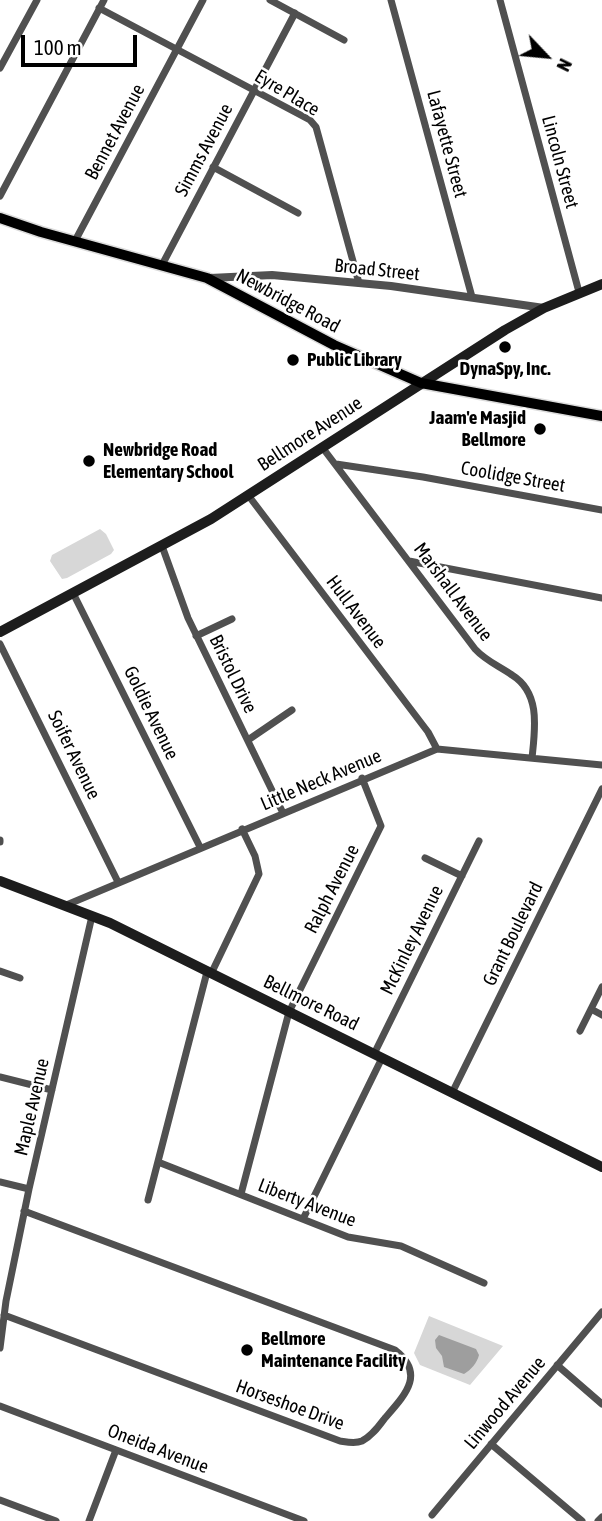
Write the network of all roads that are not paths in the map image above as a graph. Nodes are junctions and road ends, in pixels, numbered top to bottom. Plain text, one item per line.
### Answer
1 (37, 0) edge
2 (104, 0) edge
3 (202, 0) edge
4 (270, 0) edge
5 (391, 0) edge
6 (500, 0) edge
7 (99, 8) junction
8 (295, 13) junction
9 (344, 40) dead end
10 (176, 49) junction
11 (0, 68) edge
12 (254, 91) junction
13 (213, 167) junction
14 (0, 196) edge
15 (298, 214) dead end
16 (0, 218) edge
17 (75, 241) junction
18 (162, 265) junction
19 (207, 278) junction
20 (359, 283) junction
21 (602, 284) edge
22 (579, 292) junction
23 (472, 297) junction
24 (544, 308) junction
25 (421, 383) junction
26 (602, 416) edge
27 (322, 447) junction
28 (336, 464) junction
29 (248, 495) junction
30 (602, 510) edge
31 (162, 545) junction
32 (409, 561) junction
33 (74, 593) junction
34 (602, 598) edge
35 (232, 619) dead end
36 (0, 632) edge
37 (196, 636) junction
38 (0, 643) edge
39 (292, 710) dead end
40 (248, 740) junction
41 (437, 749) junction
42 (532, 758) junction
43 (602, 765) edge
44 (362, 778) junction
45 (602, 789) edge
46 (283, 813) junction
47 (242, 829) junction
48 (479, 841) dead end
49 (200, 848) junction
50 (425, 858) dead end
51 (462, 876) junction
52 (0, 881) edge
53 (118, 882) junction
54 (64, 905) junction
55 (92, 916) junction
56 (0, 971) edge
57 (209, 973) junction
58 (20, 978) dead end
59 (602, 987) edge
60 (591, 1009) junction
61 (289, 1012) junction
62 (602, 1015) edge
63 (580, 1031) dead end
64 (378, 1056) junction
65 (0, 1077) edge
66 (52, 1090) junction
67 (452, 1093) junction
68 (158, 1162) junction
69 (602, 1167) edge
70 (0, 1182) edge
71 (29, 1189) junction
72 (241, 1194) junction
73 (148, 1200) dead end
74 (24, 1211) junction
75 (303, 1219) junction
76 (484, 1283) dead end
77 (3, 1300) edge
78 (602, 1312) edge
79 (4, 1315) junction
80 (0, 1348) edge
81 (557, 1366) junction
82 (602, 1404) edge
83 (0, 1406) edge
84 (491, 1444) junction
85 (116, 1450) junction
86 (0, 1500) edge
87 (432, 1515) dead end
88 (602, 1517) edge
89 (299, 1520) edge
90 (56, 1521) edge
91 (89, 1521) edge
92 (582, 1521) edge
93 (598, 1521) edge

1 - 11 street
2 - 7 street
3 - 10 street, Bennet Avenue
4 - 8 street
5 - 23 street, Lafayette Street
6 - 22 street, Lincoln Street
7 - 10 street, Eyre Place
7 - 14 street
8 - 9 street
8 - 12 street, Simms Avenue
10 - 12 street, Eyre Place
10 - 17 street, Bennet Avenue
12 - 13 street, Simms Avenue
12 - 20 street, Eyre Place
13 - 15 street
13 - 18 street, Simms Avenue
16 - 17 main road, Newbridge Road
17 - 18 main road, Newbridge Road
18 - 19 main road, Newbridge Road
19 - 20 street, Broad Street
19 - 25 main road, Newbridge Road
20 - 23 street, Broad Street
21 - 22 main road, Bellmore Avenue
22 - 24 main road, Bellmore Avenue
23 - 24 street, Broad Street
24 - 25 main road, Bellmore Avenue
25 - 26 main road, Newbridge Road
25 - 27 main road, Bellmore Avenue
27 - 28 street, Marshall Avenue
27 - 29 main road, Bellmore Avenue
28 - 30 street, Coolidge Street
28 - 32 street, Marshall Avenue
29 - 31 main road, Bellmore Avenue
29 - 41 street, Hull Avenue
31 - 33 main road, Bellmore Avenue
31 - 37 street, Bristol Drive
32 - 34 street
32 - 42 street, Marshall Avenue
33 - 36 main road, Bellmore Avenue
33 - 49 street, Goldie Avenue
35 - 37 street
37 - 40 street, Bristol Drive
38 - 53 street, Soifer Avenue
39 - 40 street
40 - 46 street, Bristol Drive
41 - 42 street, Little Neck Avenue
41 - 44 street, Little Neck Avenue
42 - 43 street, Little Neck Avenue
44 - 46 street, Little Neck Avenue
44 - 61 street, Ralph Avenue
45 - 67 street, Grant Boulevard
46 - 47 street, Little Neck Avenue
47 - 49 street, Little Neck Avenue
47 - 57 street
48 - 51 street, McKinley Avenue
49 - 53 street, Little Neck Avenue
50 - 51 street
51 - 64 street, McKinley Avenue
52 - 54 main road, Bellmore Road
53 - 54 street, Little Neck Avenue
54 - 55 main road, Bellmore Road
55 - 57 main road, Bellmore Road
55 - 66 street, Maple Avenue
56 - 58 street
57 - 61 main road, Bellmore Road
57 - 68 street
59 - 60 street
60 - 62 street
60 - 63 street
61 - 64 main road, Bellmore Road
61 - 72 street, Ralph Avenue
64 - 67 main road, Bellmore Road
64 - 75 street, McKinley Avenue
65 - 66 street
66 - 71 street, Maple Avenue
67 - 69 main road, Bellmore Road
68 - 72 street, Liberty Avenue
68 - 73 street
70 - 71 street
71 - 74 street, Maple Avenue
72 - 75 street, Liberty Avenue
74 - 77 street, Maple Avenue
74 - 79 street, Horseshoe Drive
75 - 76 street, Liberty Avenue
77 - 79 street, Maple Avenue
78 - 81 street, Linwood Avenue
79 - 80 street, Maple Avenue
81 - 82 street
81 - 84 street, Linwood Avenue
83 - 85 street, Oneida Avenue
84 - 87 street, Linwood Avenue
84 - 92 street
85 - 89 street, Oneida Avenue
85 - 91 street
86 - 90 street
88 - 93 street

